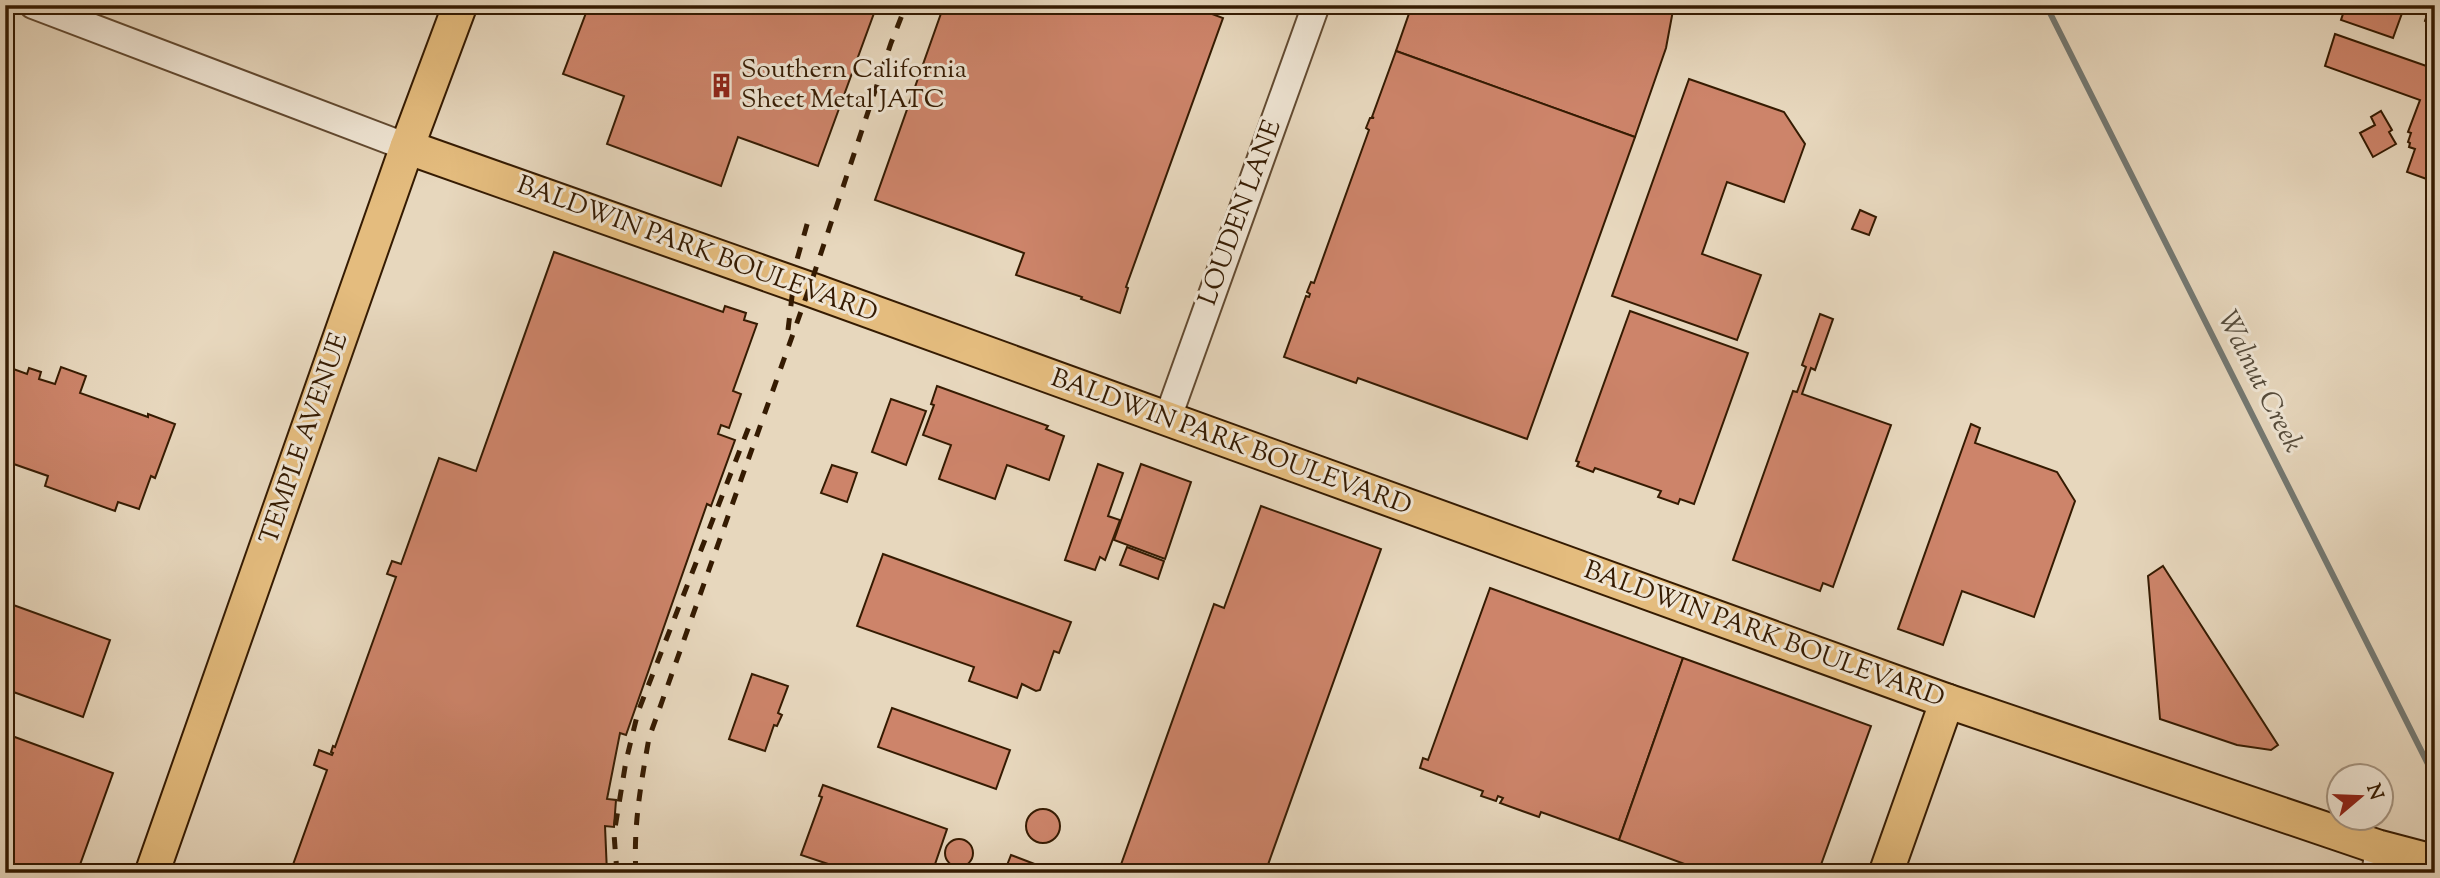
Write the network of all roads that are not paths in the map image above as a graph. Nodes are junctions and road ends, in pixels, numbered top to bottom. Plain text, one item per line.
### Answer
1 (33, 5) edge
2 (460, 5) edge
3 (1316, 5) edge
4 (407, 147) junction
5 (1167, 420) junction
6 (1947, 701) junction
7 (2384, 858) edge
8 (2435, 862) edge
9 (152, 873) edge
10 (1886, 873) edge

1 - 4 street, BALDWIN PARK BOULEVARD
2 - 4 main road, TEMPLE AVENUE
3 - 5 street, LOUDEN LANE
4 - 5 main road, BALDWIN PARK BOULEVARD
4 - 9 main road, TEMPLE AVENUE
5 - 6 main road, BALDWIN PARK BOULEVARD
6 - 7 main road, BALDWIN PARK BOULEVARD
6 - 10 main road
7 - 8 main road, BALDWIN PARK BOULEVARD

